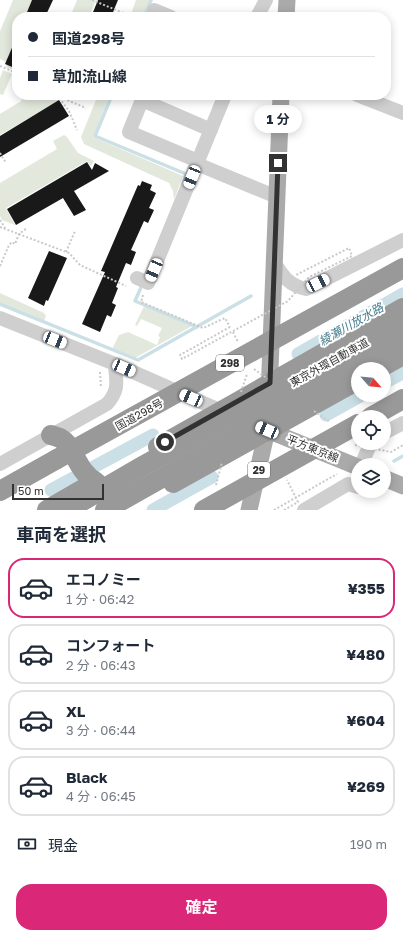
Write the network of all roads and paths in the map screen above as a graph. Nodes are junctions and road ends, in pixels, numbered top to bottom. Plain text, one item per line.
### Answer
1 (92, 0) edge
2 (266, 0) edge
3 (287, 0) edge
4 (154, 10) dead end
5 (121, 12) edge
6 (159, 12) edge
7 (260, 12) edge
8 (286, 12) edge
9 (0, 66) edge
10 (12, 71) edge
11 (61, 100) edge
12 (67, 100) edge
13 (223, 100) edge
14 (281, 100) edge
15 (370, 100) edge
16 (86, 108) dead end
17 (403, 113) edge
18 (77, 130) dead end
19 (211, 130) junction
20 (0, 153) edge
21 (198, 162) junction
22 (6, 163) dead end
23 (277, 197) junction
24 (0, 220) edge
25 (0, 227) edge
26 (27, 228) dead end
27 (5, 229) junction
28 (75, 231) dead end
29 (19, 234) junction
30 (403, 240) edge
31 (66, 252) junction
32 (75, 260) junction
33 (72, 262) dead end
34 (274, 262) junction
35 (0, 266) edge
36 (403, 268) edge
37 (296, 275) dead end
38 (138, 283) junction
39 (403, 308) edge
40 (0, 318) edge
41 (403, 321) edge
42 (403, 342) edge
43 (403, 355) edge
44 (109, 362) junction
45 (390, 362) edge
46 (270, 383) junction
47 (351, 384) edge
48 (102, 392) dead end
49 (403, 399) edge
50 (383, 410) edge
51 (220, 411) junction
52 (403, 423) edge
53 (351, 428) edge
54 (391, 429) edge
55 (267, 430) junction
56 (51, 435) junction
57 (403, 445) edge
58 (381, 450) edge
59 (0, 464) edge
60 (351, 464) edge
61 (287, 479) dead end
62 (391, 481) edge
63 (96, 482) junction
64 (351, 485) edge
65 (403, 486) edge
66 (0, 491) edge
67 (47, 510) edge
68 (67, 510) edge
69 (105, 510) edge
70 (125, 510) edge
71 (204, 510) edge
72 (249, 510) edge
73 (284, 510) edge
74 (304, 510) edge

1 - 5 path
2 - 7 street
3 - 8 main road
4 - 6 street
9 - 10 path
11 - 18 path
12 - 16 path
13 - 19 street
14 - 23 main road, 29
15 - 17 street
19 - 21 street
19 - 21 street
20 - 22 path
21 - 23 street
21 - 38 street
23 - 34 main road, 29
24 - 27 path
25 - 27 path
26 - 29 path
27 - 29 path
28 - 31 path
29 - 31 path
29 - 35 path
30 - 34 street
31 - 32 path
32 - 33 path
32 - 38 path
34 - 46 main road, 29
36 - 66 highway, 国道298号 / 298, bridge
37 - 38 path, bridge
39 - 46 highway
40 - 44 street
41 - 68 highway, 東京外環自動車道, bridge
42 - 69 highway, 東京外環自動車道, bridge
43 - 45 highway
44 - 48 path
44 - 51 street
44 - 56 street
46 - 51 highway
46 - 55 main road, 29
47 - 55 highway
49 - 50 highway
51 - 55 street
51 - 63 highway
52 - 54 street
53 - 71 highway, bridge
55 - 60 main road, 平方東京線
55 - 70 highway
55 - 72 main road, 29
56 - 59 street
56 - 63 highway
57 - 58 path, bridge
61 - 73 path, bridge
62 - 65 main road
63 - 67 highway
64 - 74 street

